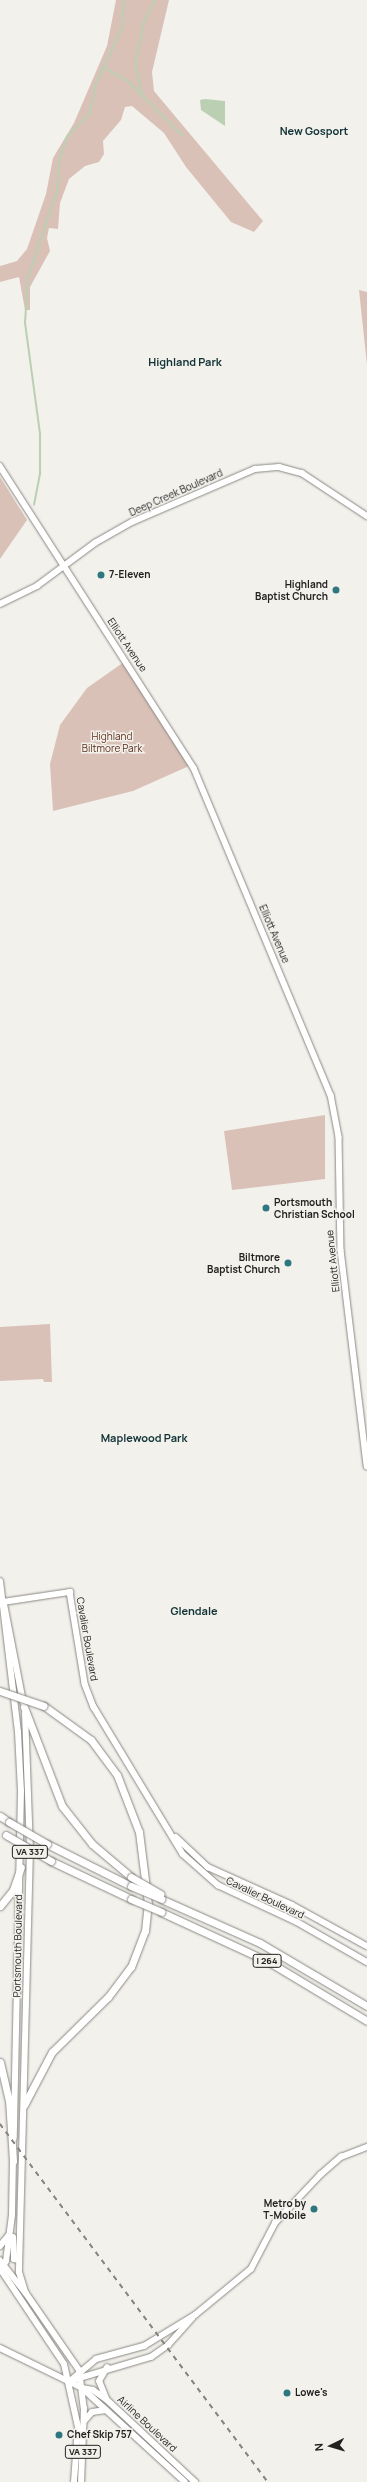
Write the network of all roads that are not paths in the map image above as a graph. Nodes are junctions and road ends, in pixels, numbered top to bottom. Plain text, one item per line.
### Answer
1 (0, 466) edge
2 (367, 516) edge
3 (63, 567) junction
4 (0, 604) edge
5 (367, 1466) edge
6 (0, 1581) edge
7 (3, 1602) junction
8 (0, 1691) edge
9 (24, 1707) junction
10 (158, 1812) junction
11 (0, 1816) edge
12 (3, 1833) edge
13 (21, 1867) junction
14 (161, 1897) junction
15 (0, 1906) edge
16 (367, 1946) edge
17 (367, 1962) edge
18 (367, 2006) edge
19 (367, 2021) edge
20 (0, 2062) edge
21 (24, 2105) junction
22 (367, 2147) edge
23 (13, 2161) junction
24 (12, 2216) junction
25 (11, 2227) junction
26 (0, 2246) edge
27 (0, 2260) edge
28 (19, 2260) junction
29 (2, 2268) edge
30 (25, 2292) junction
31 (195, 2315) junction
32 (0, 2348) edge
33 (107, 2367) junction
34 (79, 2370) junction
35 (81, 2379) junction
36 (70, 2381) junction
37 (82, 2388) junction
38 (106, 2399) junction
39 (106, 2410) junction
40 (84, 2421) junction
41 (139, 2429) junction
42 (134, 2435) junction
43 (74, 2482) edge
44 (81, 2482) edge
45 (184, 2482) edge
46 (195, 2482) edge

1 - 3 street, Elliott Avenue
2 - 3 street, Deep Creek Boulevard
3 - 4 street, Deep Creek Boulevard
3 - 5 street, Elliott Avenue
6 - 7 main road, Portsmouth Boulevard / VA 337
7 - 9 main road, Portsmouth Boulevard / VA 337
7 - 10 street, Cavalier Boulevard
7 - 13 main road, Portsmouth Boulevard / VA 337
8 - 21 highway, bridge
9 - 14 highway, bridge
9 - 21 main road, Portsmouth Boulevard / VA 337
10 - 16 street, Cavalier Boulevard
10 - 17 street, Cavalier Boulevard
11 - 14 highway, I 264, bridge
12 - 19 highway, I 264, bridge
13 - 15 highway
13 - 23 main road, Portsmouth Boulevard / VA 337
14 - 18 highway, I 264
20 - 23 highway
21 - 28 main road, Portsmouth Boulevard
22 - 31 street
23 - 24 main road, Portsmouth Boulevard
24 - 25 main road, Portsmouth Boulevard
24 - 28 main road
25 - 26 main road
25 - 29 main road, Portsmouth Boulevard
27 - 29 street
28 - 30 main road, Portsmouth Boulevard
29 - 30 street, Portsmouth Boulevard
29 - 36 main road
30 - 34 main road, Portsmouth Boulevard
31 - 33 street
31 - 34 street
32 - 36 main road, Airline Boulevard
33 - 35 street
33 - 38 main road
34 - 35 main road, Portsmouth Boulevard
34 - 36 street
35 - 36 street
35 - 37 main road, Portsmouth Boulevard
36 - 37 main road, Airline Boulevard
36 - 43 main road, VA 337
37 - 38 main road, Airline Boulevard
37 - 39 main road, Airline Boulevard
37 - 40 main road, Portsmouth Boulevard / VA 337
38 - 41 main road, Airline Boulevard
39 - 40 main road
39 - 42 main road, Airline Boulevard
40 - 44 main road, Portsmouth Boulevard / VA 337
41 - 42 main road
41 - 46 main road, Airline Boulevard
42 - 45 main road, Airline Boulevard

